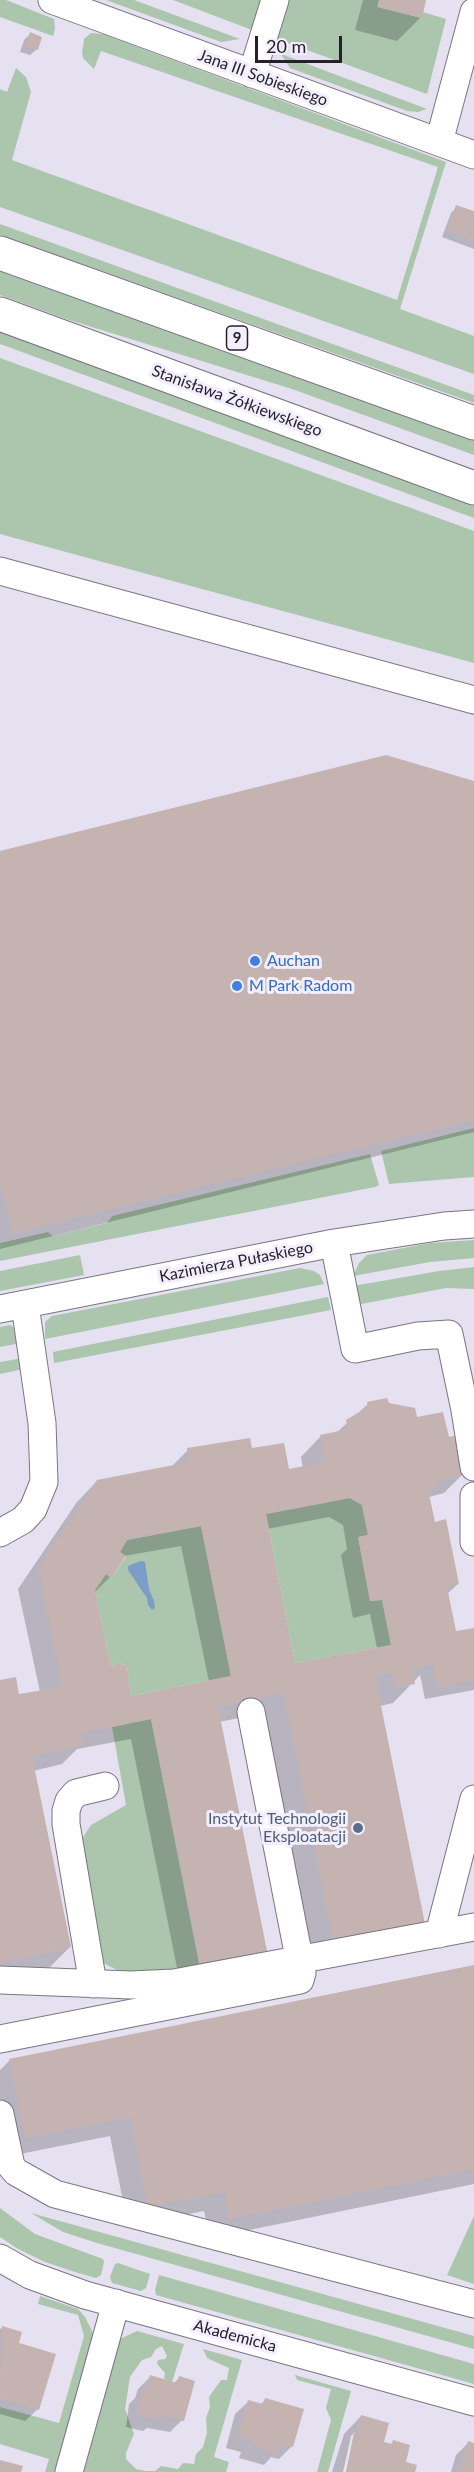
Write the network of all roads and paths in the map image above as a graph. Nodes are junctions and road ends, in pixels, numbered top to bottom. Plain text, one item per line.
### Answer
1 (275, 0) edge
2 (68, 3) edge
3 (474, 12) edge
4 (252, 74) junction
5 (439, 142) junction
6 (474, 155) edge
7 (0, 253) edge
8 (0, 314) edge
9 (474, 423) edge
10 (466, 482) edge
11 (0, 571) edge
12 (474, 700) edge
13 (474, 1224) edge
14 (334, 1243) junction
15 (13, 1307) edge
16 (474, 1467) edge
17 (474, 1496) edge
18 (0, 1533) edge
19 (474, 1542) edge
20 (251, 1712) dead end
21 (105, 1786) dead end
22 (474, 1799) edge
23 (474, 1927) edge
24 (439, 1934) junction
25 (299, 1960) junction
26 (0, 1980) edge
27 (93, 1984) junction
28 (0, 2039) edge
29 (0, 2114) edge
30 (0, 2258) edge
31 (116, 2303) junction
32 (474, 2304) edge
33 (474, 2402) edge
34 (69, 2472) edge

1 - 4 street
2 - 4 street, Jana III Sobieskiego
3 - 5 street
4 - 5 street, Jana III Sobieskiego
5 - 6 street, Jana III Sobieskiego
7 - 9 main road, 9
8 - 10 main road, Stanisława Żółkiewskiego
11 - 12 street
13 - 14 street, Kazimierza Pułaskiego
14 - 15 street, Kazimierza Pułaskiego
14 - 16 street
15 - 18 street
17 - 19 street
20 - 25 street
21 - 27 street
22 - 24 street
23 - 24 street
24 - 25 street
25 - 27 street
25 - 28 street
26 - 27 street
29 - 32 street
30 - 31 street, Akademicka
31 - 33 street, Akademicka
31 - 34 street

